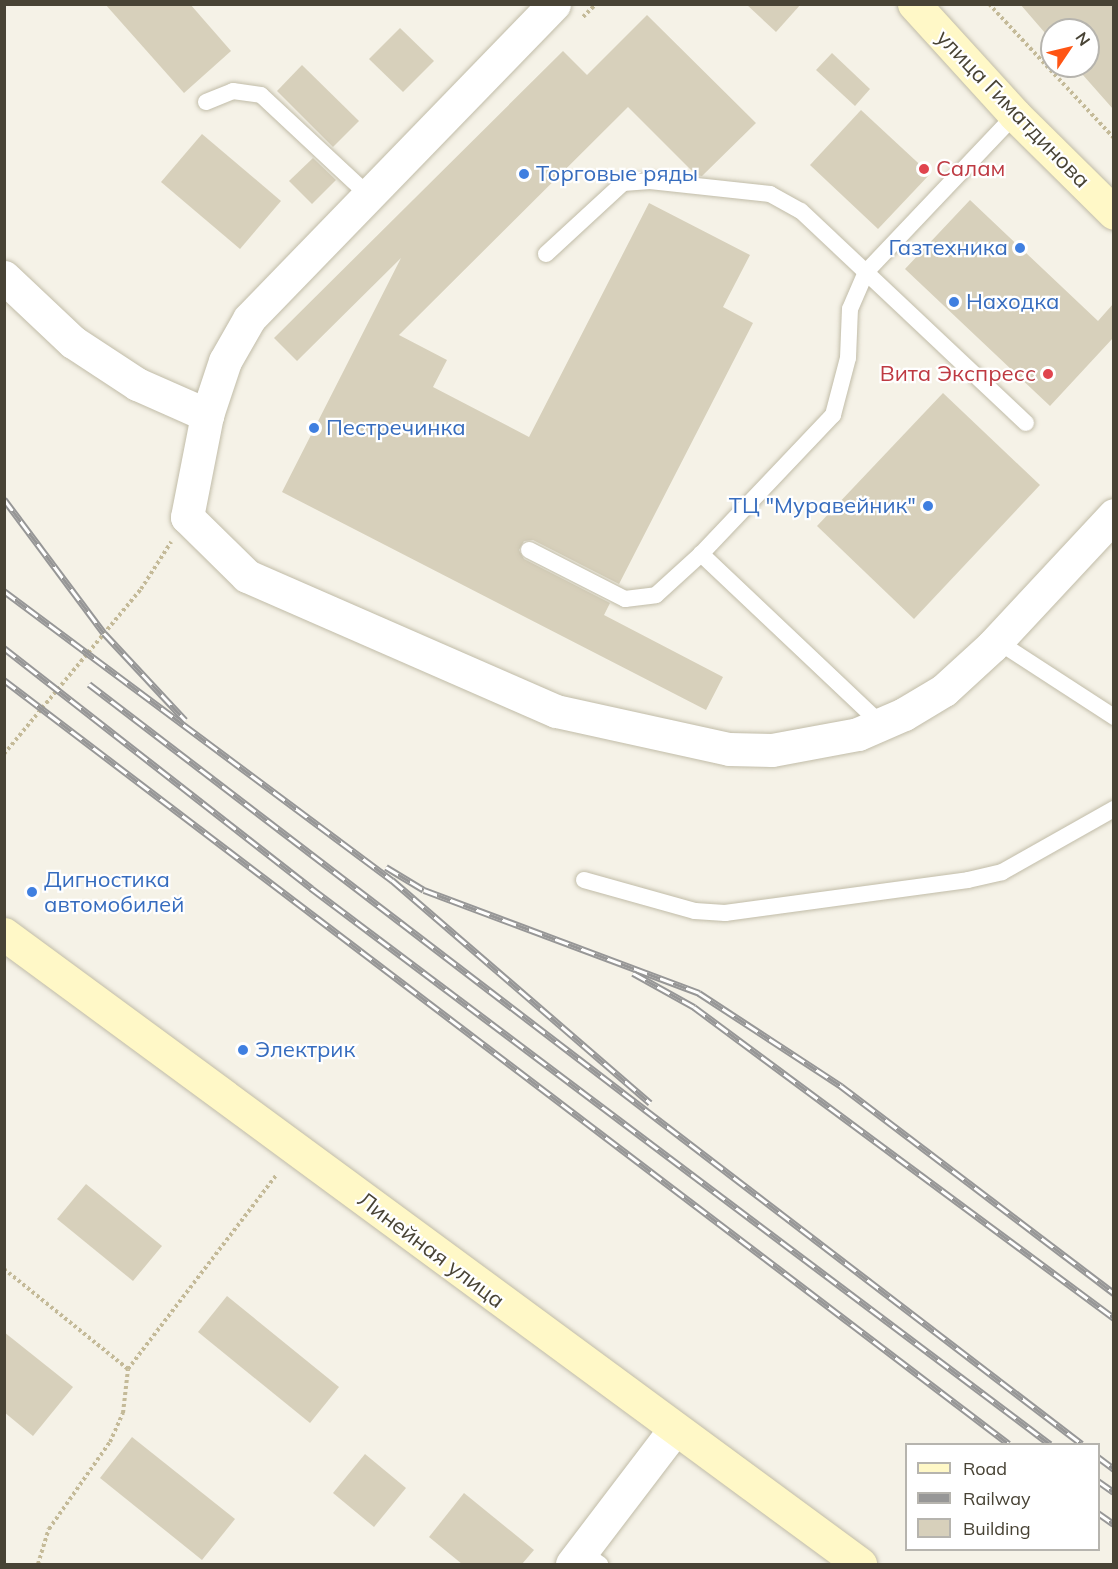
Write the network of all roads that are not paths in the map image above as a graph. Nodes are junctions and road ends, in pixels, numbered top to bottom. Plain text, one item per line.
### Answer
1 (914, 4) edge
2 (567, 13) edge
3 (206, 102) dead end
4 (1015, 116) junction
5 (367, 194) junction
6 (1113, 213) edge
7 (546, 254) dead end
8 (866, 272) junction
9 (4, 277) edge
10 (207, 415) junction
11 (1026, 423) dead end
12 (1113, 515) edge
13 (529, 550) dead end
14 (701, 555) junction
15 (997, 641) junction
16 (1113, 717) edge
17 (881, 724) junction
18 (1113, 809) edge
19 (584, 880) dead end
20 (4, 934) edge
21 (674, 1430) junction
22 (585, 1560) edge
23 (860, 1564) edge

1 - 4 street, улица Гиматдинова
2 - 5 street
3 - 5 lane
4 - 6 street, улица Гиматдинова
4 - 8 lane
5 - 10 street
7 - 8 lane
8 - 11 lane
8 - 14 lane
9 - 10 street
10 - 17 street
12 - 15 street
13 - 14 lane
14 - 17 lane
15 - 16 lane
15 - 17 street
18 - 19 lane
20 - 21 street, Линейная улица
21 - 22 street
21 - 23 street, Линейная улица

